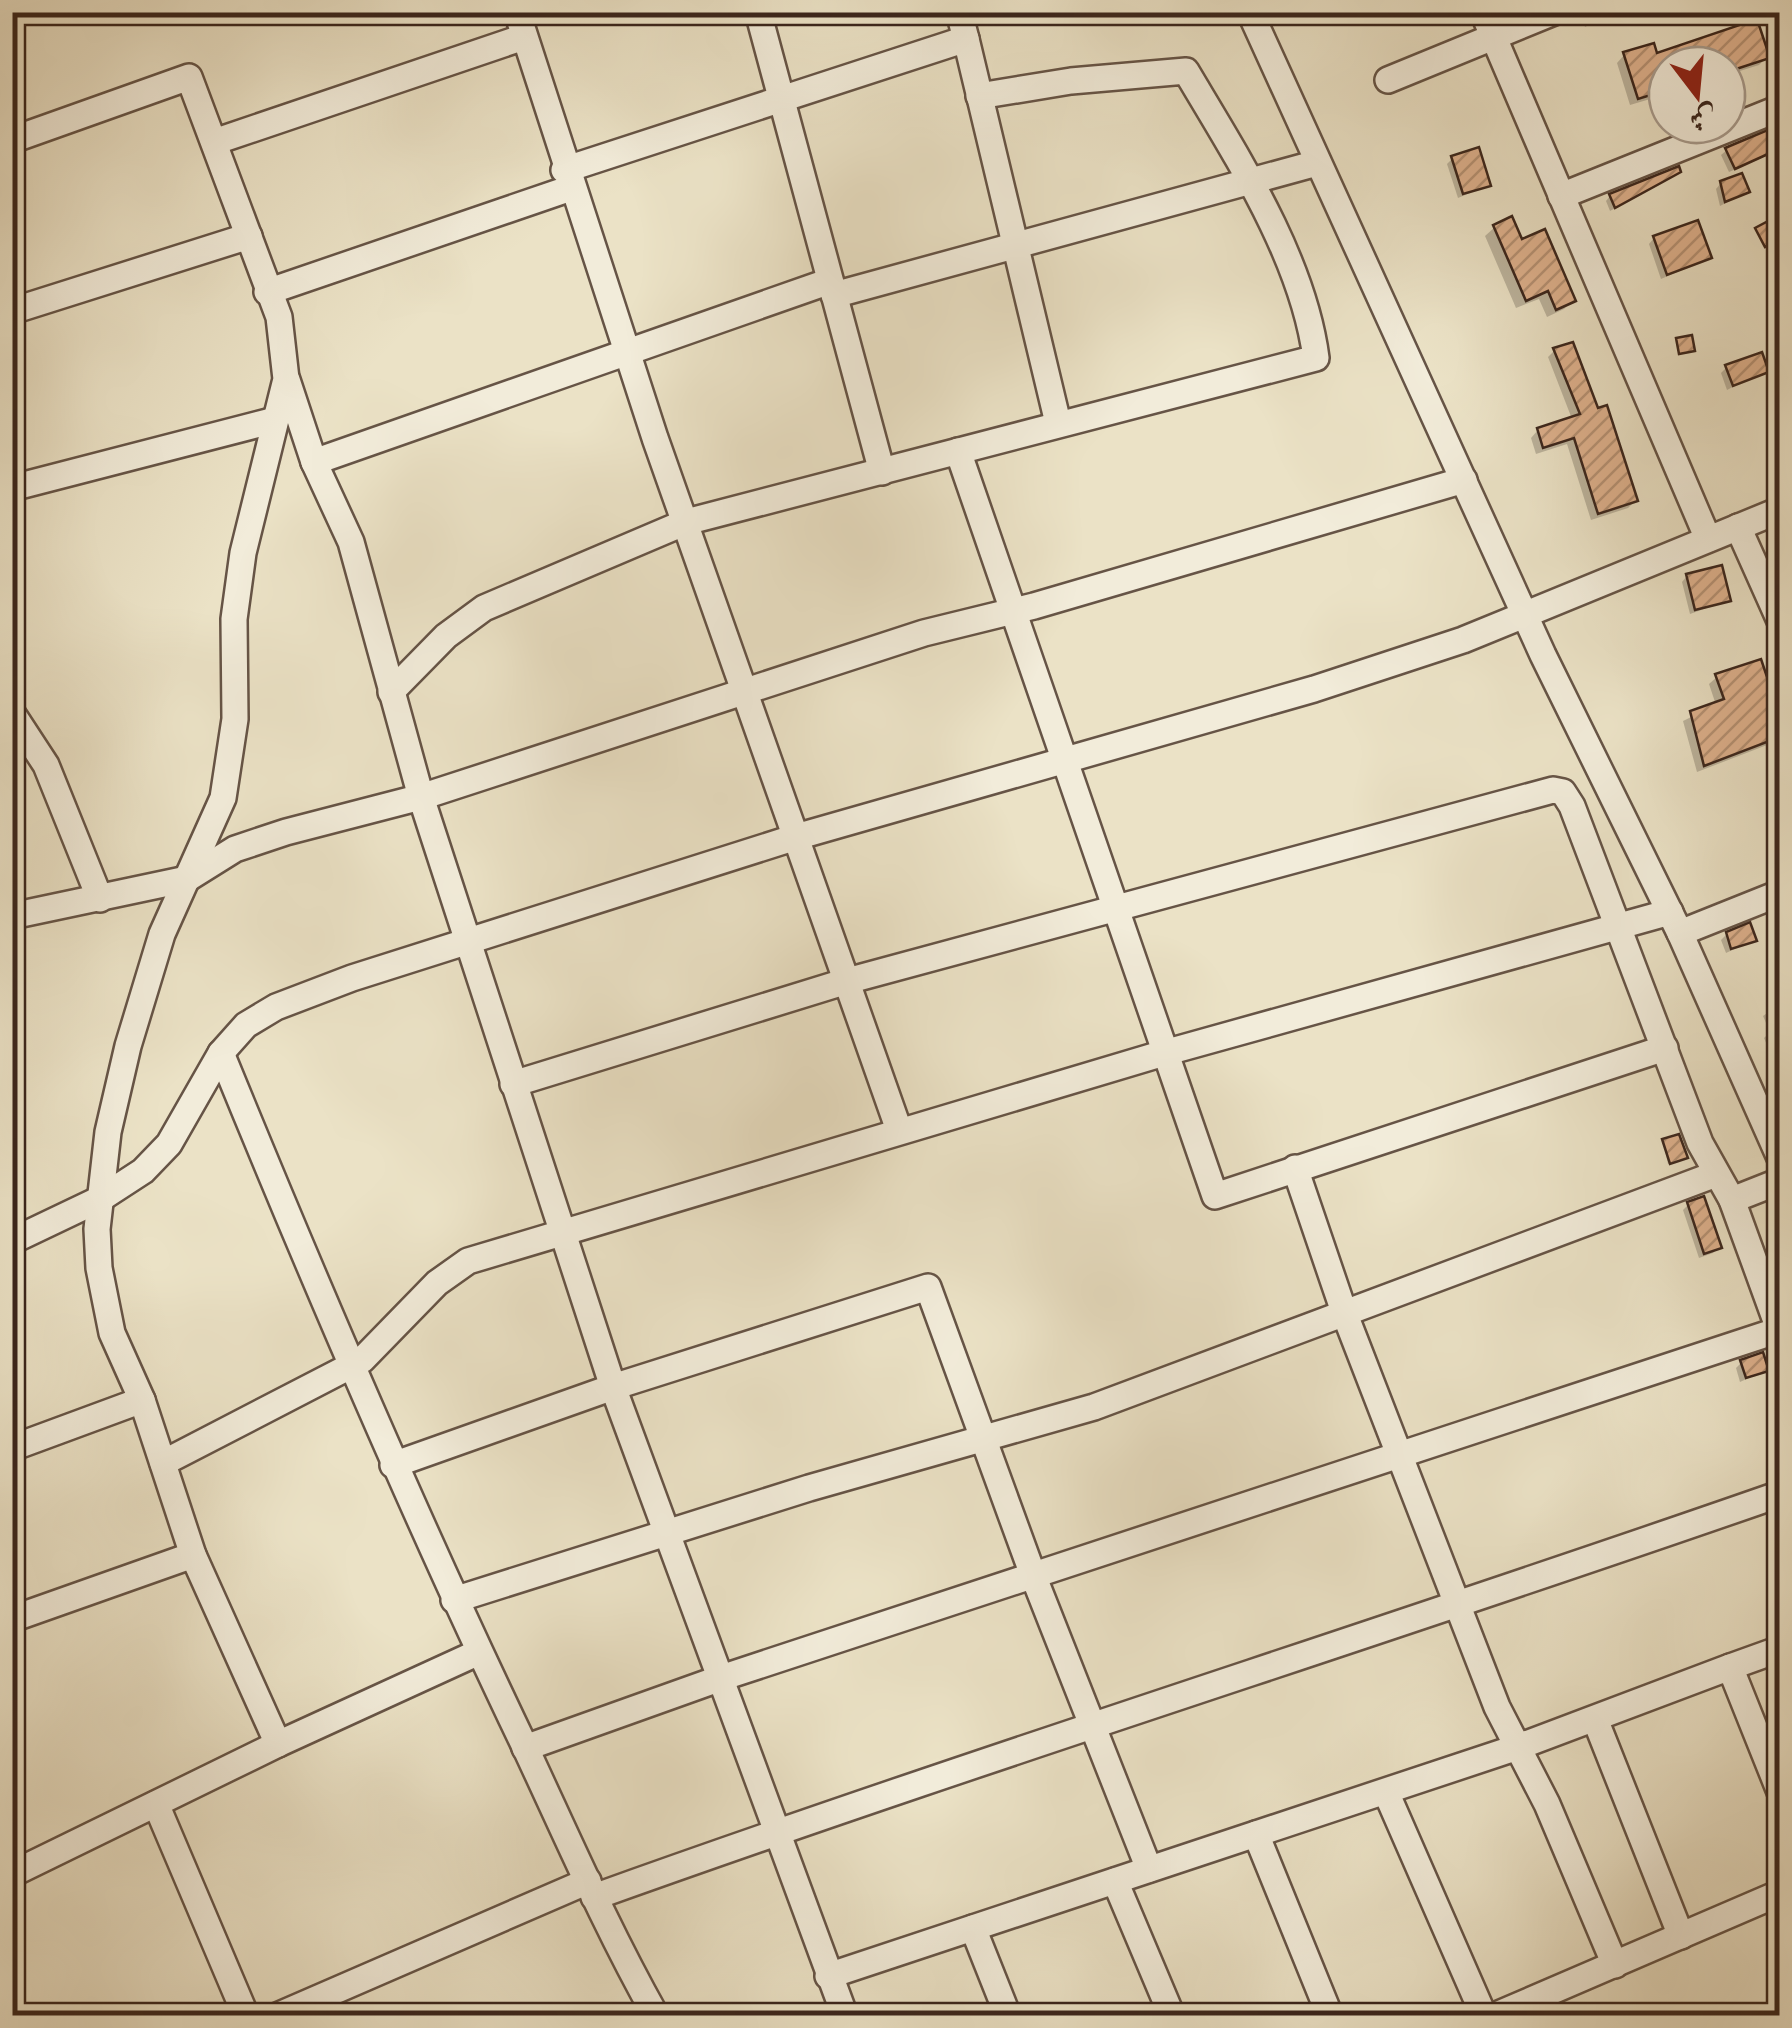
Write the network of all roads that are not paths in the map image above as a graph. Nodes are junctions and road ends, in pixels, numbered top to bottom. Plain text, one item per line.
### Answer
1 (758, 12) edge
2 (958, 12) edge
3 (1250, 12) edge
4 (1483, 12) edge
5 (1554, 12) edge
6 (520, 25) edge
7 (1493, 37) junction
8 (966, 39) junction
9 (1388, 80) dead end
10 (980, 96) junction
11 (781, 97) junction
12 (1780, 108) edge
13 (12, 140) edge
14 (214, 142) junction
15 (1318, 163) junction
16 (568, 179) junction
17 (1252, 181) junction
18 (1561, 196) junction
19 (249, 236) junction
20 (1016, 246) junction
21 (832, 288) junction
22 (267, 292) junction
23 (12, 311) edge
24 (630, 350) junction
25 (286, 379) junction
26 (274, 420) junction
27 (1058, 423) junction
28 (958, 451) junction
29 (314, 462) junction
30 (882, 472) junction
31 (1464, 480) junction
32 (12, 488) edge
33 (1780, 510) edge
34 (686, 522) junction
35 (1738, 527) junction
36 (1708, 538) junction
37 (1012, 612) junction
38 (1527, 613) junction
39 (1780, 622) edge
40 (391, 692) junction
41 (747, 694) junction
42 (12, 712) edge
43 (22, 743) edge
44 (1066, 762) junction
45 (421, 797) junction
46 (796, 837) junction
47 (187, 879) junction
48 (1780, 893) edge
49 (100, 899) junction
50 (1118, 906) junction
51 (12, 916) edge
52 (1675, 922) junction
53 (1617, 928) junction
54 (469, 941) junction
55 (847, 981) junction
56 (1666, 1048) junction
57 (221, 1053) junction
58 (1164, 1053) junction
59 (513, 1084) junction
60 (899, 1130) junction
61 (1780, 1158) edge
62 (1295, 1168) junction
63 (1716, 1174) junction
64 (1780, 1181) edge
65 (100, 1200) junction
66 (1732, 1200) junction
67 (560, 1230) junction
68 (12, 1241) edge
69 (1344, 1312) junction
70 (1779, 1332) edge
71 (350, 1367) junction
72 (613, 1387) junction
73 (142, 1400) junction
74 (984, 1440) junction
75 (12, 1448) edge
76 (1402, 1453) junction
77 (163, 1463) junction
78 (394, 1465) junction
79 (1780, 1494) edge
80 (665, 1532) junction
81 (193, 1555) junction
82 (1033, 1575) junction
83 (454, 1600) junction
84 (1459, 1607) junction
85 (12, 1620) edge
86 (1780, 1649) edge
87 (479, 1652) junction
88 (1730, 1667) junction
89 (720, 1678) junction
90 (1595, 1719) junction
91 (1093, 1728) junction
92 (278, 1744) junction
93 (1518, 1747) junction
94 (525, 1748) junction
95 (1386, 1792) junction
96 (1780, 1792) edge
97 (156, 1804) junction
98 (779, 1831) junction
99 (1256, 1834) junction
100 (1150, 1869) junction
101 (12, 1874) edge
102 (1116, 1881) junction
103 (591, 1889) junction
104 (1780, 1893) edge
105 (973, 1928) junction
106 (1681, 1936) junction
107 (1615, 1965) junction
108 (828, 1976) junction
109 (246, 2016) edge
110 (276, 2016) edge
111 (656, 2016) edge
112 (845, 2016) edge
113 (1008, 2016) edge
114 (1172, 2016) edge
115 (1330, 2016) edge
116 (1484, 2016) edge
117 (1494, 2016) edge

1 - 11 street
2 - 8 street
3 - 15 street
4 - 7 street
5 - 7 street
6 - 14 street
6 - 16 street
7 - 9 street
7 - 18 street
8 - 10 street
8 - 11 street
10 - 17 street
10 - 20 street
11 - 16 street
11 - 21 street
12 - 18 street
13 - 14 street
14 - 19 street
15 - 17 street
15 - 31 street
16 - 22 street
16 - 24 street
17 - 20 street
17 - 27 street
18 - 36 street
19 - 22 street
19 - 23 street
20 - 21 street
20 - 27 street
21 - 24 street
21 - 30 street
22 - 25 street
24 - 29 street
24 - 34 street
25 - 26 street
25 - 29 street
26 - 32 street
26 - 47 street
27 - 28 street
28 - 30 street
28 - 37 street
29 - 40 street
30 - 34 street
31 - 37 street
31 - 38 street
33 - 35 street
34 - 40 street
34 - 41 street
35 - 36 street
35 - 39 street
36 - 38 street
37 - 41 street
37 - 44 street
38 - 44 street
38 - 52 street
40 - 45 street
41 - 45 street
41 - 46 street
42 - 43 street
43 - 49 street
44 - 46 street
44 - 50 street
45 - 47 street
45 - 54 street
46 - 54 street
46 - 55 street
47 - 49 street
47 - 65 street
48 - 52 street
49 - 51 street
50 - 53 street
50 - 55 street
50 - 58 street
52 - 53 street
52 - 61 street
53 - 56 street
53 - 58 street
54 - 57 street
54 - 59 street
55 - 59 street
55 - 60 street
56 - 62 street
56 - 63 street
57 - 65 street
57 - 71 street
58 - 60 street
58 - 62 street
59 - 67 street
60 - 67 street
62 - 69 street
63 - 66 street
63 - 69 street
64 - 66 street
65 - 68 street
65 - 73 street
66 - 70 street
67 - 71 street
67 - 72 street
69 - 74 street
69 - 76 street
70 - 76 street
71 - 77 street
71 - 78 street
72 - 74 street
72 - 78 street
72 - 80 street
73 - 75 street
73 - 77 street
74 - 80 street
74 - 82 street
76 - 82 street
76 - 84 street
77 - 81 street
78 - 83 street
79 - 84 street
80 - 83 street
80 - 89 street
81 - 85 street
81 - 92 street
82 - 89 street
82 - 91 street
83 - 87 street
84 - 91 street
84 - 93 street
86 - 88 street
87 - 92 street
87 - 94 street
88 - 90 street
88 - 96 street
89 - 94 street
89 - 98 street
90 - 93 street
90 - 106 street
91 - 98 street
91 - 100 street
92 - 97 street
93 - 95 street
93 - 107 street
94 - 103 street
95 - 99 street
95 - 116 street
97 - 101 street
97 - 109 street
98 - 103 street
98 - 108 street
99 - 100 street
99 - 115 street
100 - 102 street
102 - 105 street
102 - 114 street
103 - 110 street
103 - 111 street
104 - 106 street
105 - 108 street
105 - 113 street
106 - 107 street
107 - 117 street
108 - 112 street

